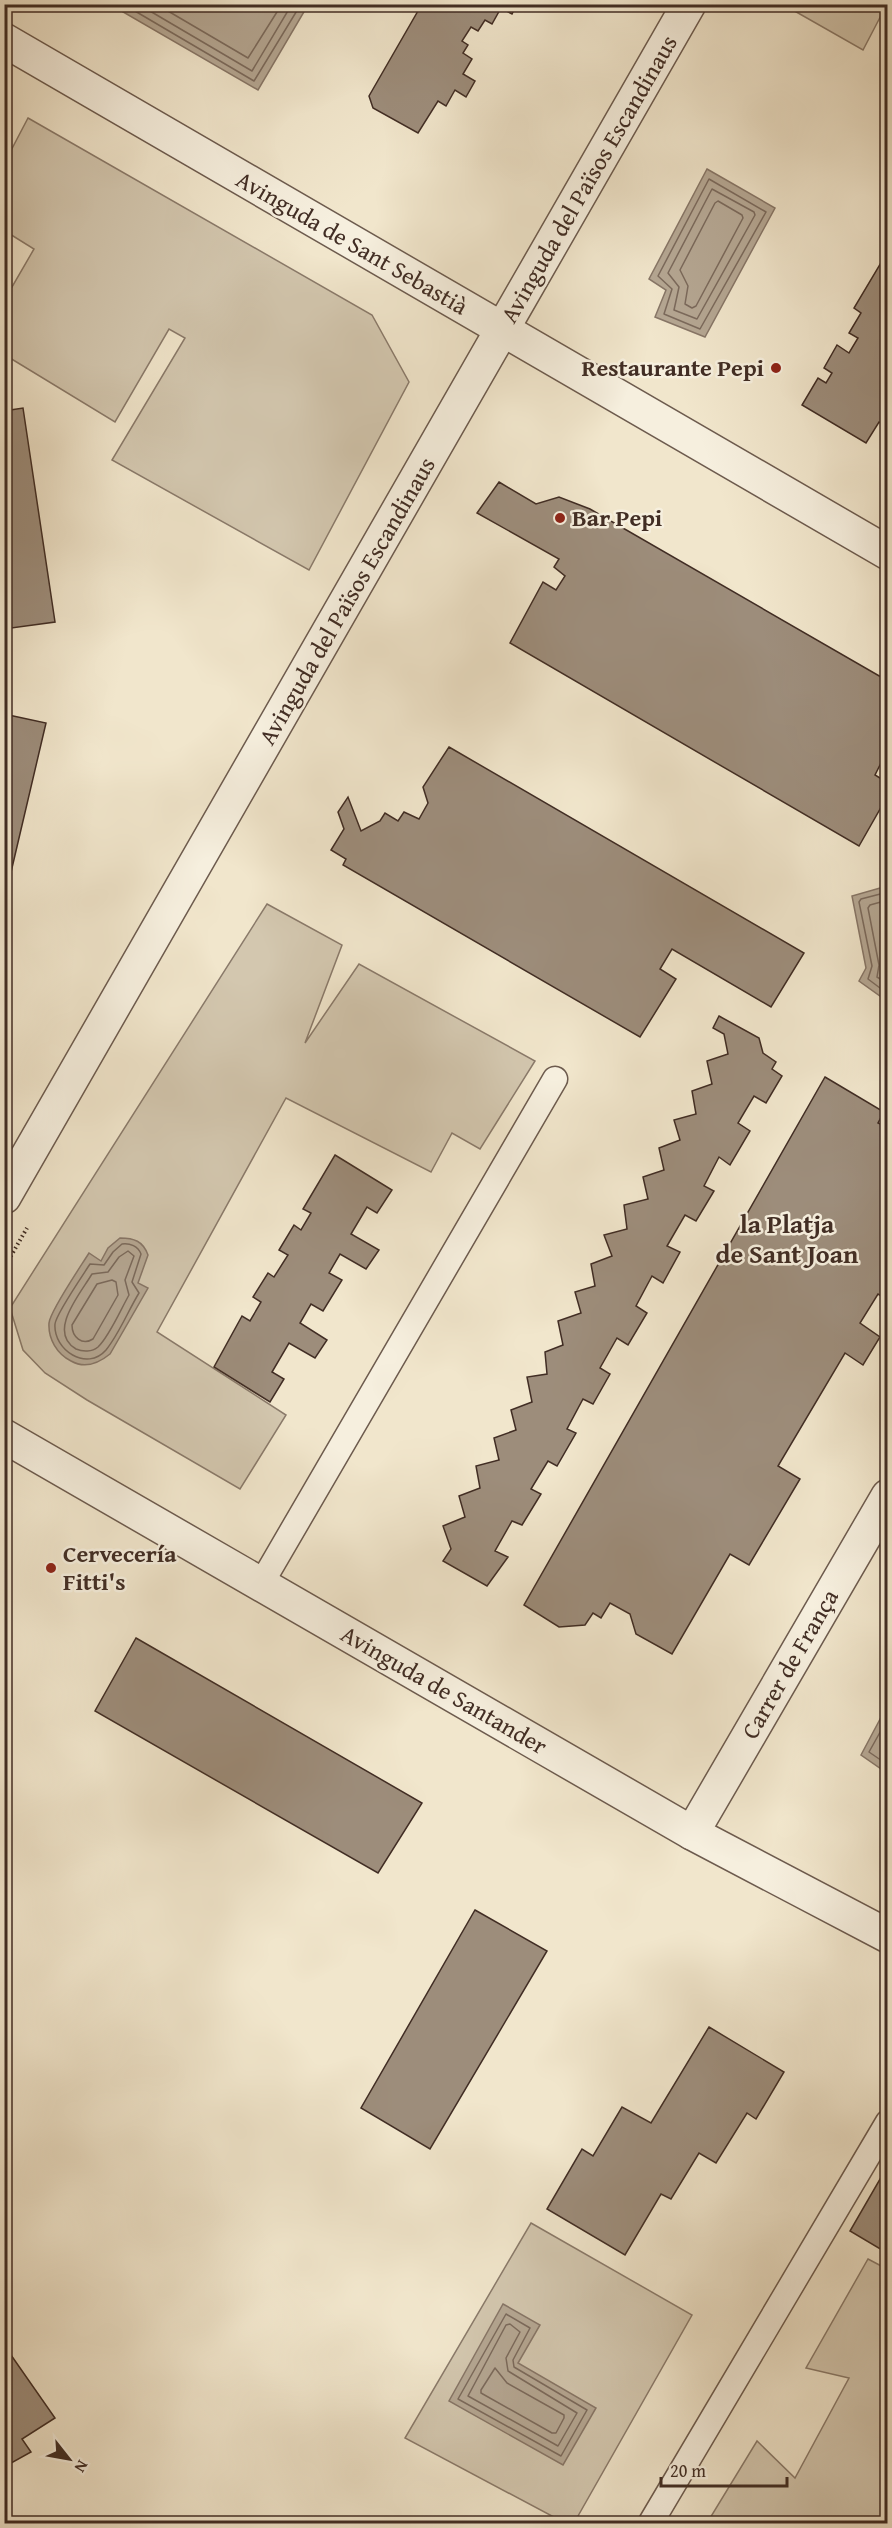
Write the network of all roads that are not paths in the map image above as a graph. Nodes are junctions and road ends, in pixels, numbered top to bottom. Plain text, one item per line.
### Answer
1 (689, 4) edge
2 (4, 40) edge
3 (503, 331) junction
4 (888, 553) edge
5 (555, 1078) dead end
6 (4, 1197) edge
7 (4, 1437) edge
8 (888, 1496) edge
9 (261, 1584) junction
10 (692, 1833) junction
11 (888, 1936) edge
12 (888, 2122) edge
13 (650, 2523) edge

1 - 3 street, Avinguda del Països Escandinaus
2 - 3 street, Avinguda de Sant Sebastià
3 - 4 street, Avinguda de Sant Sebastià
3 - 6 street, Avinguda del Països Escandinaus
5 - 9 lane
7 - 9 street, Avinguda de Santander
8 - 10 street, Carrer de França
9 - 10 street, Avinguda de Santander
10 - 11 street, Avinguda de Santander
12 - 13 lane

